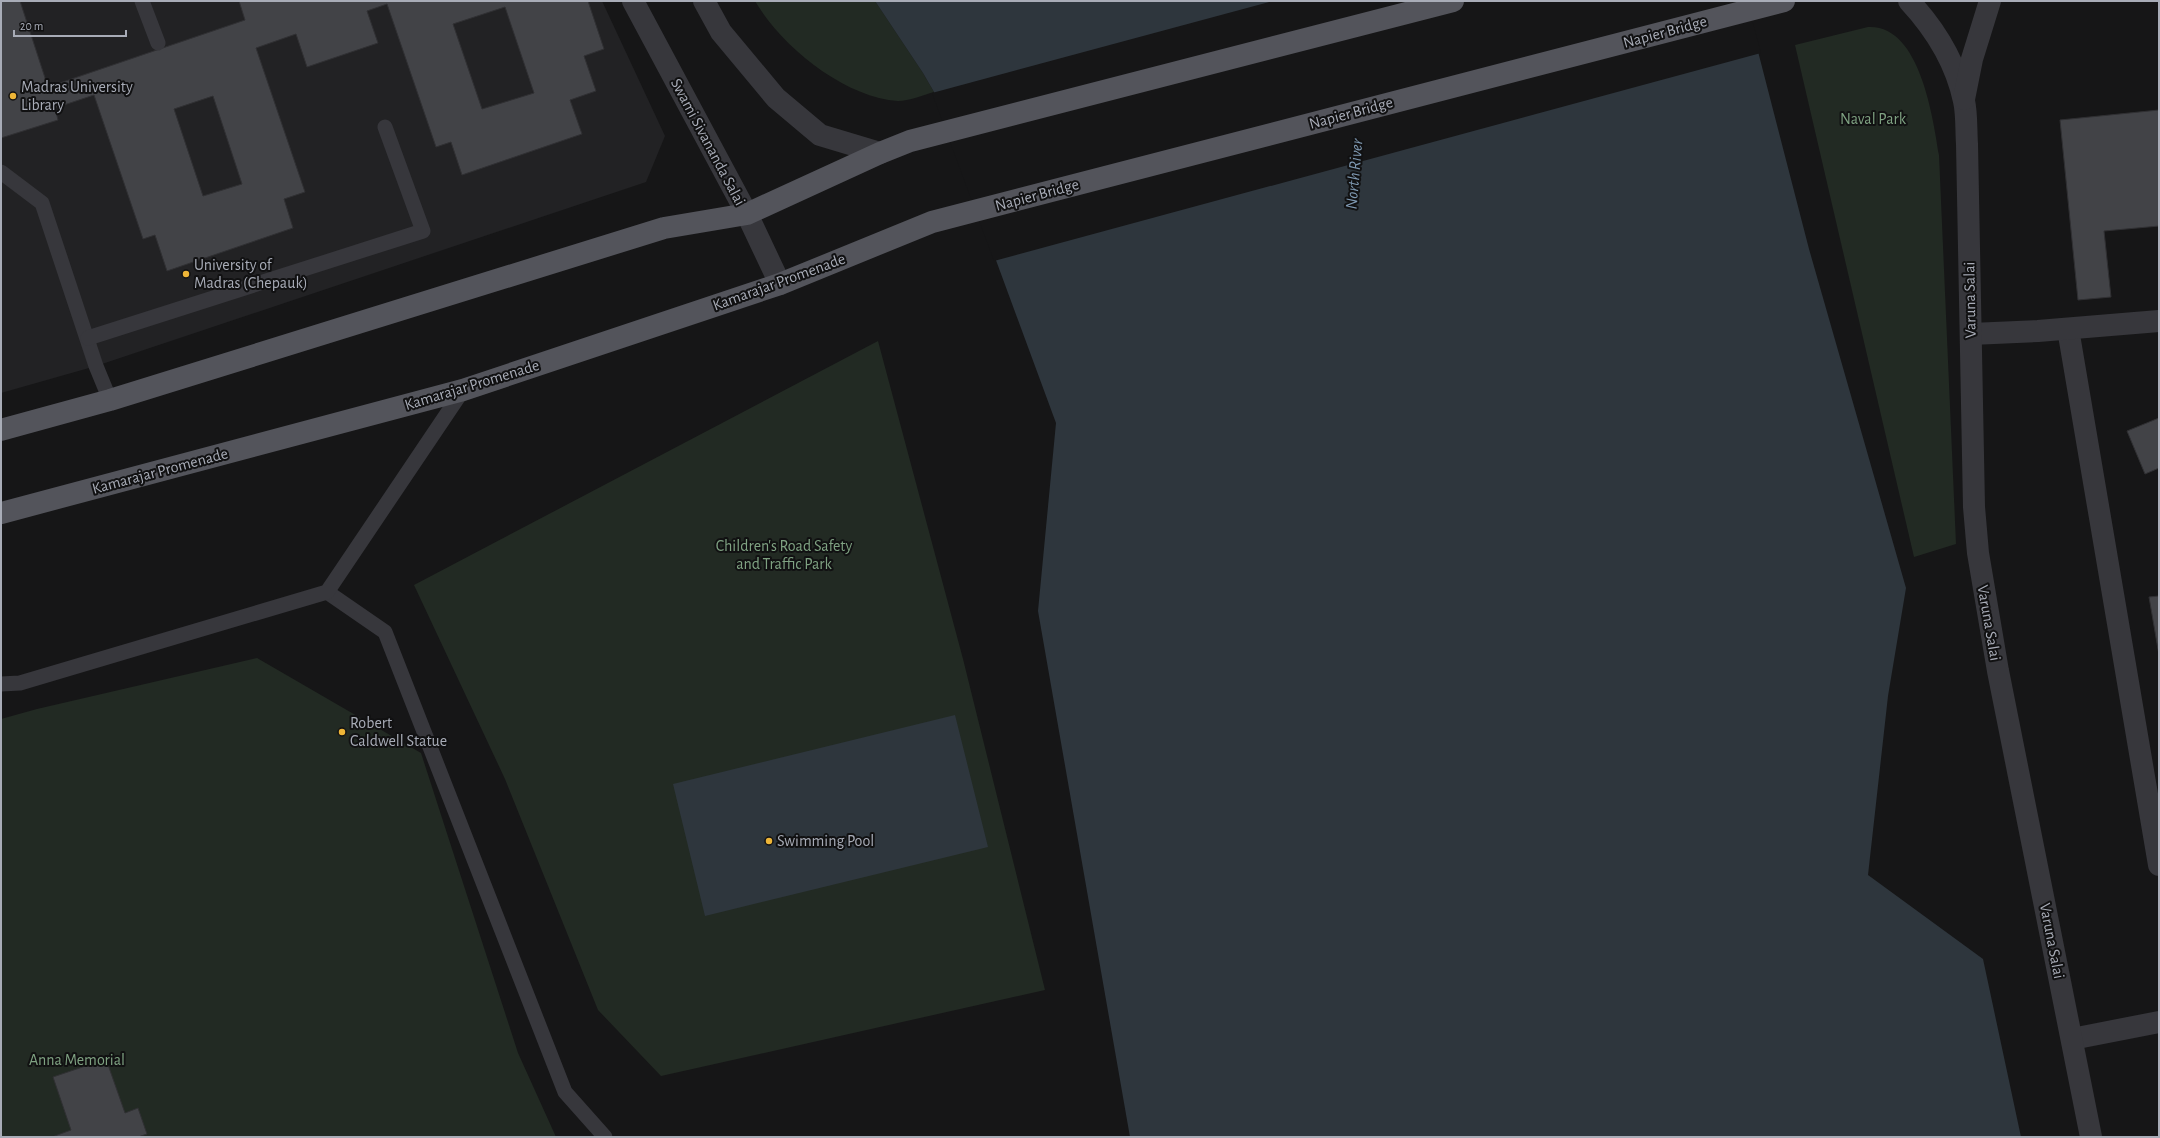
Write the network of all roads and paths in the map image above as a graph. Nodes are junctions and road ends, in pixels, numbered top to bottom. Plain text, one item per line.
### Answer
1 (142, 1) edge
2 (633, 1) edge
3 (704, 1) edge
4 (1453, 1) edge
5 (1909, 1) edge
6 (1990, 1) edge
7 (1777, 3) edge
8 (158, 43) dead end
9 (1964, 100) junction
10 (385, 127) dead end
11 (880, 153) junction
12 (1, 172) edge
13 (747, 214) junction
14 (932, 222) joint
15 (780, 284) junction
16 (2159, 321) edge
17 (2068, 329) junction
18 (1970, 334) junction
19 (88, 338) junction
20 (463, 390) junction
21 (110, 400) junction
22 (1, 430) edge
23 (1, 513) edge
24 (327, 592) junction
25 (1, 684) edge
26 (2159, 865) edge
27 (2159, 1022) edge
28 (2072, 1039) junction
29 (605, 1137) edge
30 (2091, 1137) edge

1 - 8 lane
2 - 13 street, Swami Sivananda Salai
3 - 11 street
4 - 11 main road
5 - 9 street, Varuna Salai
6 - 9 street, Varuna Salai
7 - 14 main road, Napier Bridge
9 - 18 street, Varuna Salai
10 - 19 lane
11 - 13 main road
12 - 19 lane
13 - 15 street, Swami Sivananda Salai
13 - 21 main road
14 - 15 main road, Kamarajar Promenade
15 - 20 main road, Kamarajar Promenade
16 - 17 street
17 - 18 street
17 - 26 street
18 - 28 street, Varuna Salai
19 - 21 lane
20 - 23 main road, Kamarajar Promenade
20 - 24 lane
21 - 22 main road
24 - 25 lane
24 - 29 lane
27 - 28 street
28 - 30 street, Varuna Salai

